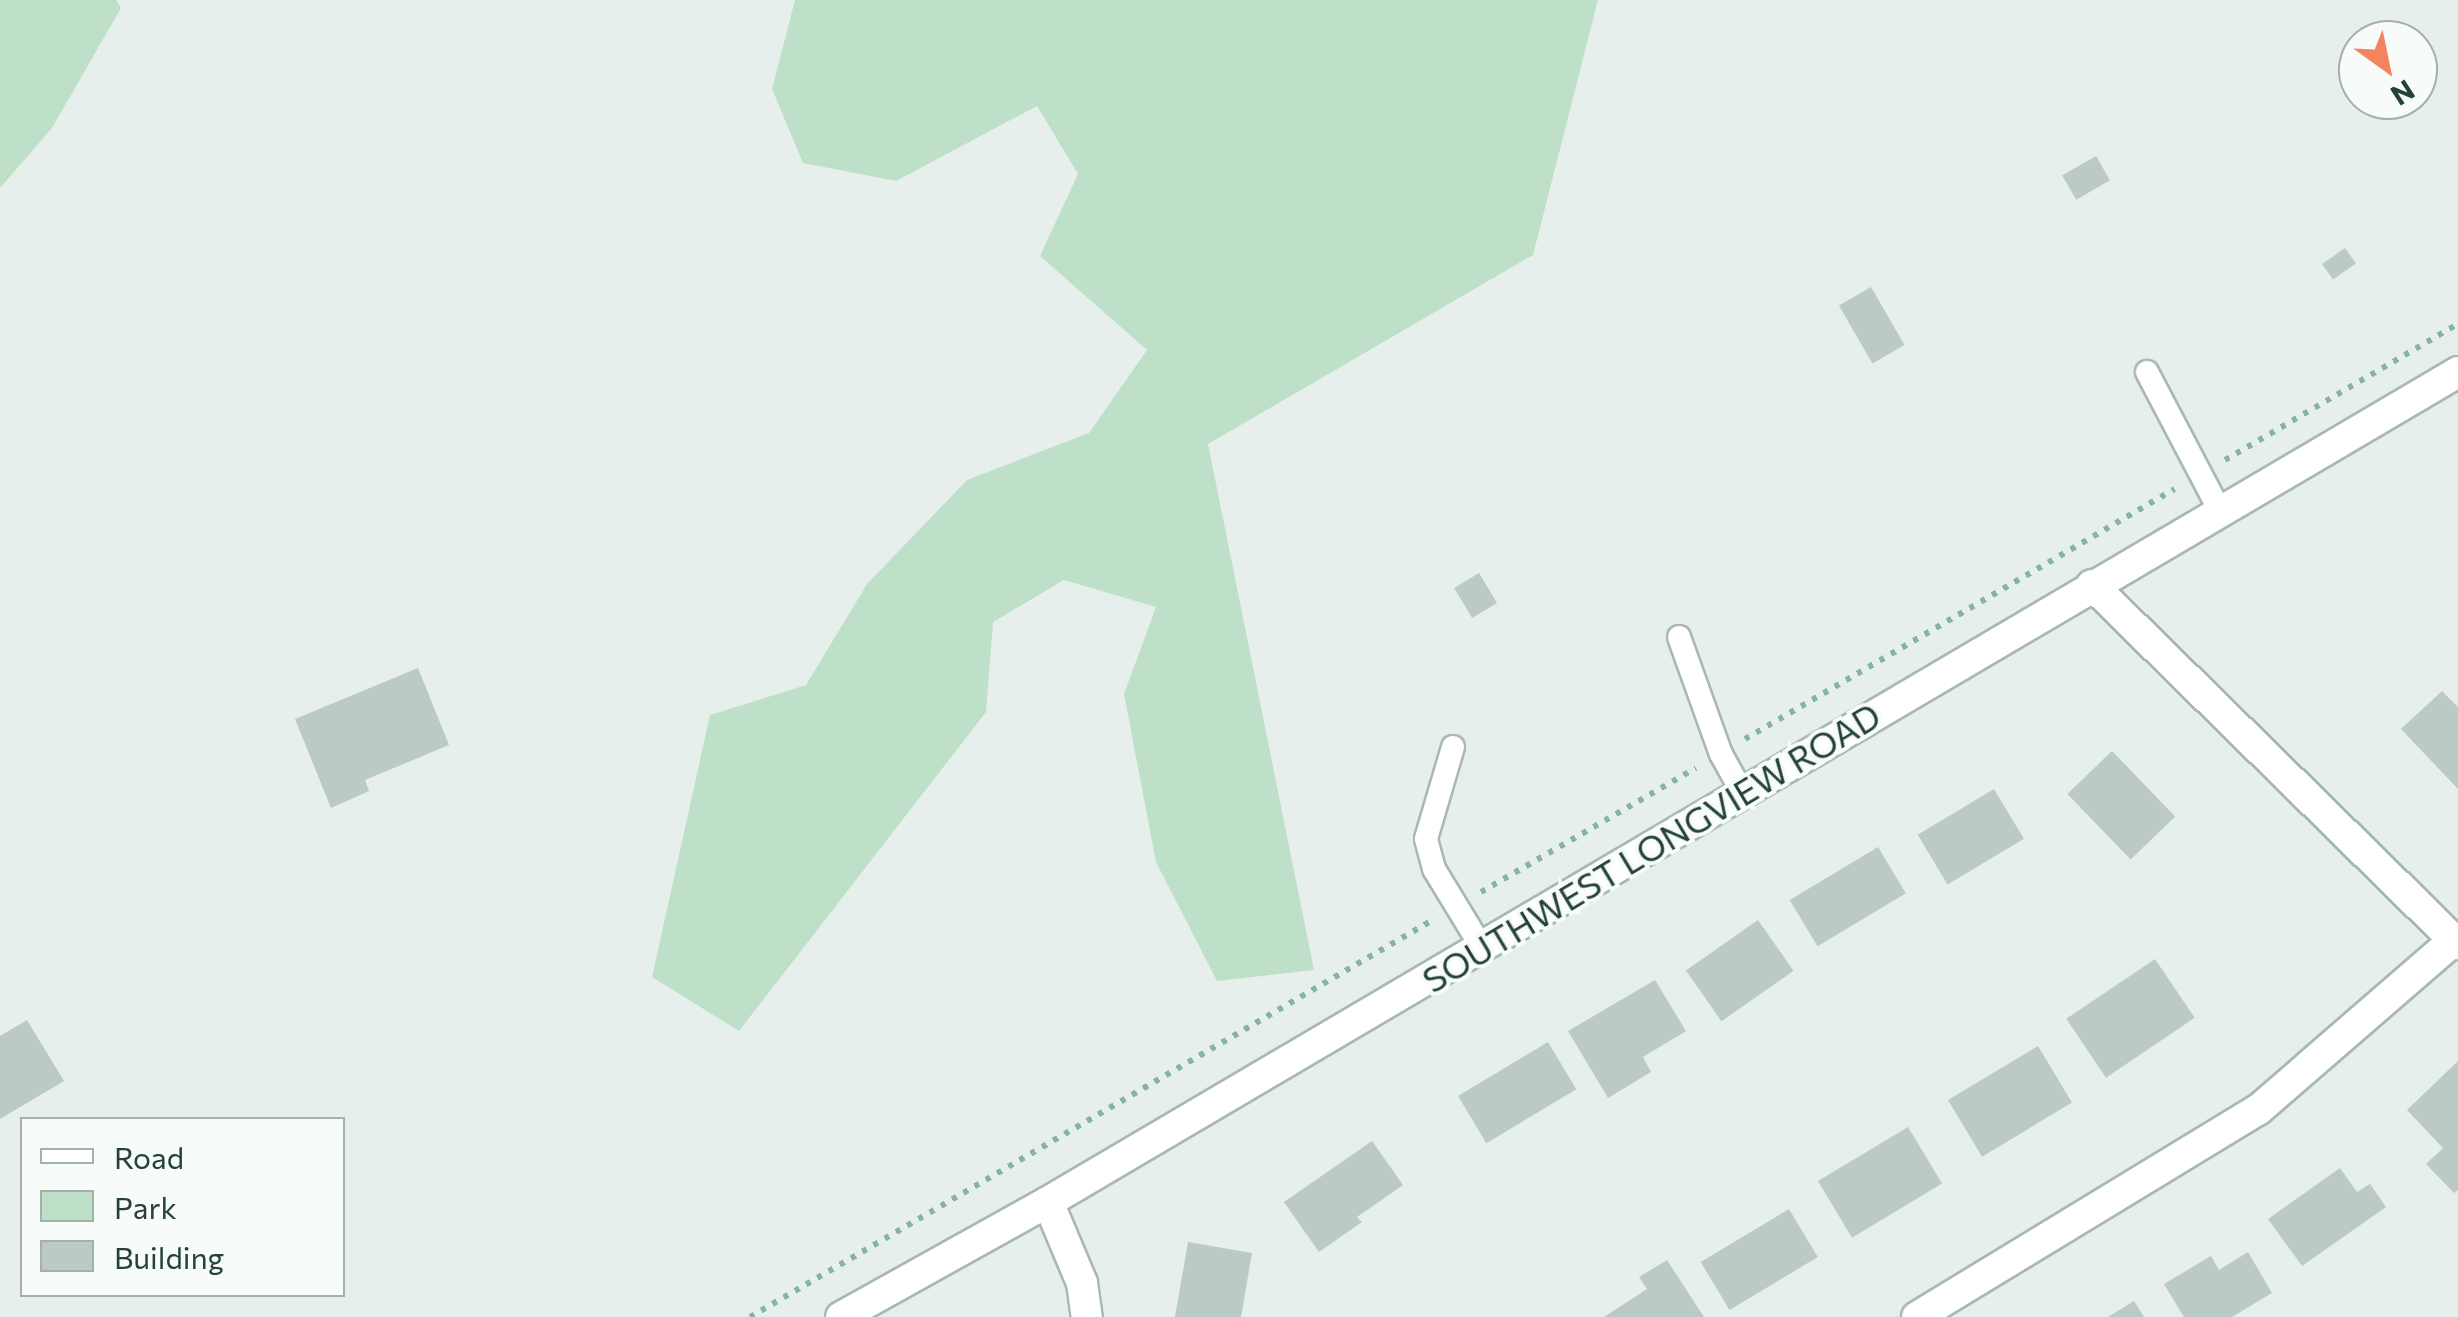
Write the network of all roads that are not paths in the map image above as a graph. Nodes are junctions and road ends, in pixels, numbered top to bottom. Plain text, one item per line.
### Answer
1 (2146, 372) dead end
2 (2458, 372) edge
3 (2220, 511) junction
4 (2092, 585) junction
5 (1678, 637) dead end
6 (1454, 747) dead end
7 (1743, 794) junction
8 (2456, 942) edge
9 (1482, 948) junction
10 (1048, 1202) junction
11 (841, 1317) edge
12 (1087, 1317) edge
13 (1918, 1317) edge

1 - 3 lane
2 - 3 street, SOUTHWEST LONGVIEW ROAD
3 - 4 street, SOUTHWEST LONGVIEW ROAD
4 - 7 street, SOUTHWEST LONGVIEW ROAD
4 - 8 street
5 - 7 lane
6 - 9 lane
7 - 9 street, SOUTHWEST LONGVIEW ROAD
8 - 13 street
9 - 10 street, SOUTHWEST LONGVIEW ROAD
10 - 11 street, SOUTHWEST LONGVIEW ROAD
10 - 12 street

